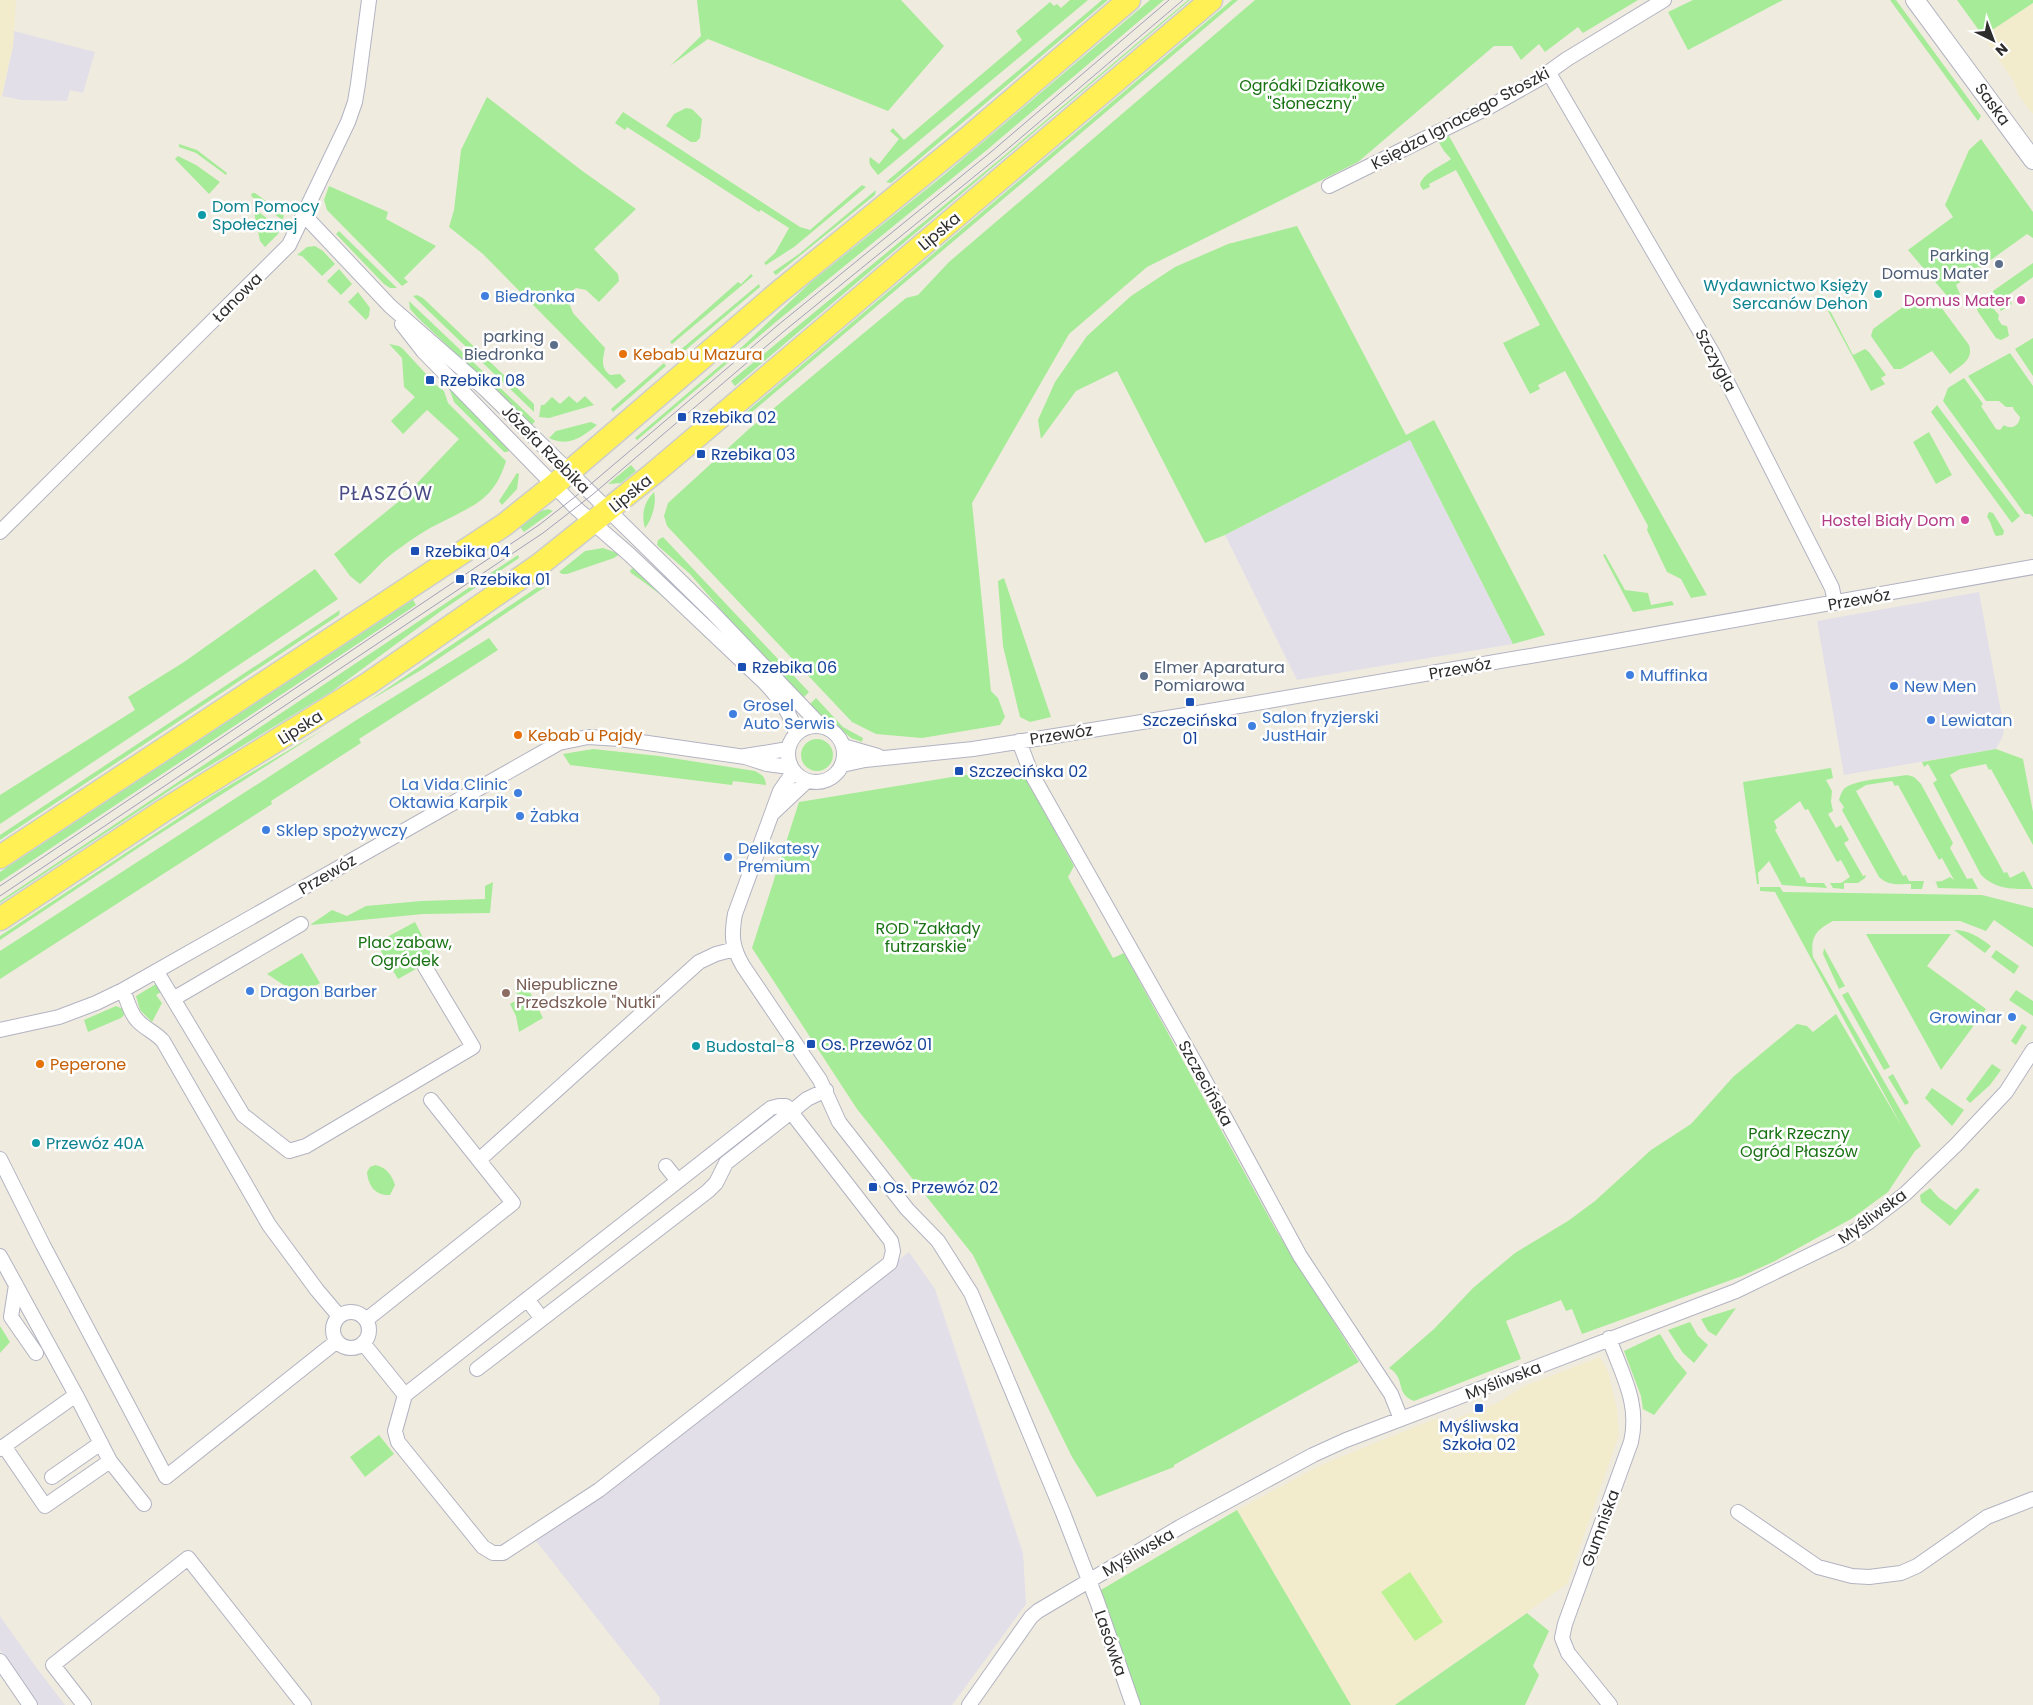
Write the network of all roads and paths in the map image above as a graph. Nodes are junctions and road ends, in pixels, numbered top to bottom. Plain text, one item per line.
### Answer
1 (369, 0) edge
2 (1129, 0) edge
3 (1211, 0) edge
4 (1664, 0) edge
5 (1915, 0) edge
6 (1548, 73) junction
7 (2033, 160) edge
8 (1330, 186) dead end
9 (304, 214) junction
10 (390, 306) junction
11 (562, 479) junction
12 (601, 517) junction
13 (0, 532) edge
14 (2033, 567) edge
15 (1835, 603) junction
16 (821, 726) junction
17 (796, 734) junction
18 (1019, 741) junction
19 (843, 746) junction
20 (788, 749) junction
21 (745, 756) junction
22 (886, 758) junction
23 (842, 765) junction
24 (792, 769) junction
25 (807, 781) junction
26 (770, 815) junction
27 (0, 857) edge
28 (0, 919) edge
29 (301, 924) dead end
30 (735, 949) junction
31 (425, 967) dead end
32 (157, 972) junction
33 (122, 990) junction
34 (664, 994) junction
35 (173, 999) junction
36 (661, 1008) dead end
37 (0, 1030) edge
38 (2033, 1050) edge
39 (826, 1090) junction
40 (431, 1100) dead end
41 (790, 1112) junction
42 (0, 1159) edge
43 (479, 1160) junction
44 (666, 1166) dead end
45 (678, 1181) junction
46 (0, 1256) edge
47 (16, 1285) junction
48 (527, 1299) junction
49 (339, 1316) junction
50 (542, 1319) junction
51 (366, 1320) junction
52 (1609, 1338) junction
53 (337, 1341) junction
54 (363, 1343) junction
55 (36, 1353) dead end
56 (477, 1369) dead end
57 (76, 1395) junction
58 (405, 1395) junction
59 (1401, 1419) junction
60 (101, 1443) junction
61 (2, 1448) edge
62 (110, 1461) junction
63 (52, 1477) dead end
64 (2033, 1499) edge
65 (144, 1504) dead end
66 (1738, 1512) dead end
67 (1088, 1581) junction
68 (0, 1661) edge
69 (30, 1705) edge
70 (84, 1705) edge
71 (304, 1705) edge
72 (969, 1705) edge
73 (1133, 1705) edge
74 (1610, 1705) edge

1 - 9 street, Łanowa
2 - 11 main road
3 - 12 main road, Lipska
4 - 6 street, Księdza Ignacego Stoszki
5 - 7 street, Saska
6 - 8 street, Księdza Ignacego Stoszki
6 - 15 street, Szczygla
9 - 10 street, Józefa Rzebika
9 - 13 street, Łanowa
10 - 11 street, Józefa Rzebika
10 - 11 street, Józefa Rzebika
11 - 12 street, Józefa Rzebika
11 - 12 street, Józefa Rzebika
11 - 27 main road
12 - 16 street, Józefa Rzebika
12 - 17 street, Józefa Rzebika
12 - 28 main road, Lipska
14 - 15 street, Przewóz
15 - 18 street, Przewóz
16 - 17 street
16 - 19 street
17 - 20 street
18 - 22 street, Przewóz
18 - 59 street, Szczecińska
19 - 22 street, Przewóz
19 - 23 street
20 - 21 street, Przewóz
20 - 24 street
21 - 24 street, Przewóz
21 - 32 street, Przewóz
22 - 23 street, Przewóz
23 - 25 street
24 - 25 street
24 - 26 street
25 - 26 street
26 - 30 street
29 - 35 street
30 - 34 street
30 - 39 street, Lasówka
31 - 35 street
32 - 33 street, Przewóz
32 - 35 street
33 - 37 street, Przewóz
33 - 49 street
34 - 36 street
34 - 43 street
38 - 52 street, Myśliwska
39 - 41 street
39 - 67 street, Lasówka
40 - 43 street
41 - 45 street
41 - 50 street
41 - 58 street
42 - 53 street
43 - 51 street
44 - 45 street
45 - 48 street
46 - 47 street
47 - 55 street
47 - 57 street
48 - 50 street
48 - 58 street
49 - 51 street
49 - 53 street
50 - 56 street
51 - 54 street
52 - 59 street, Myśliwska
52 - 74 street, Gumniska
53 - 54 street
54 - 58 street
57 - 60 street
57 - 61 street
59 - 67 street, Myśliwska
60 - 62 street
60 - 63 street
61 - 62 street
62 - 65 street
64 - 66 street
67 - 72 street, Myśliwska
67 - 73 street, Lasówka
68 - 69 street
70 - 71 street

